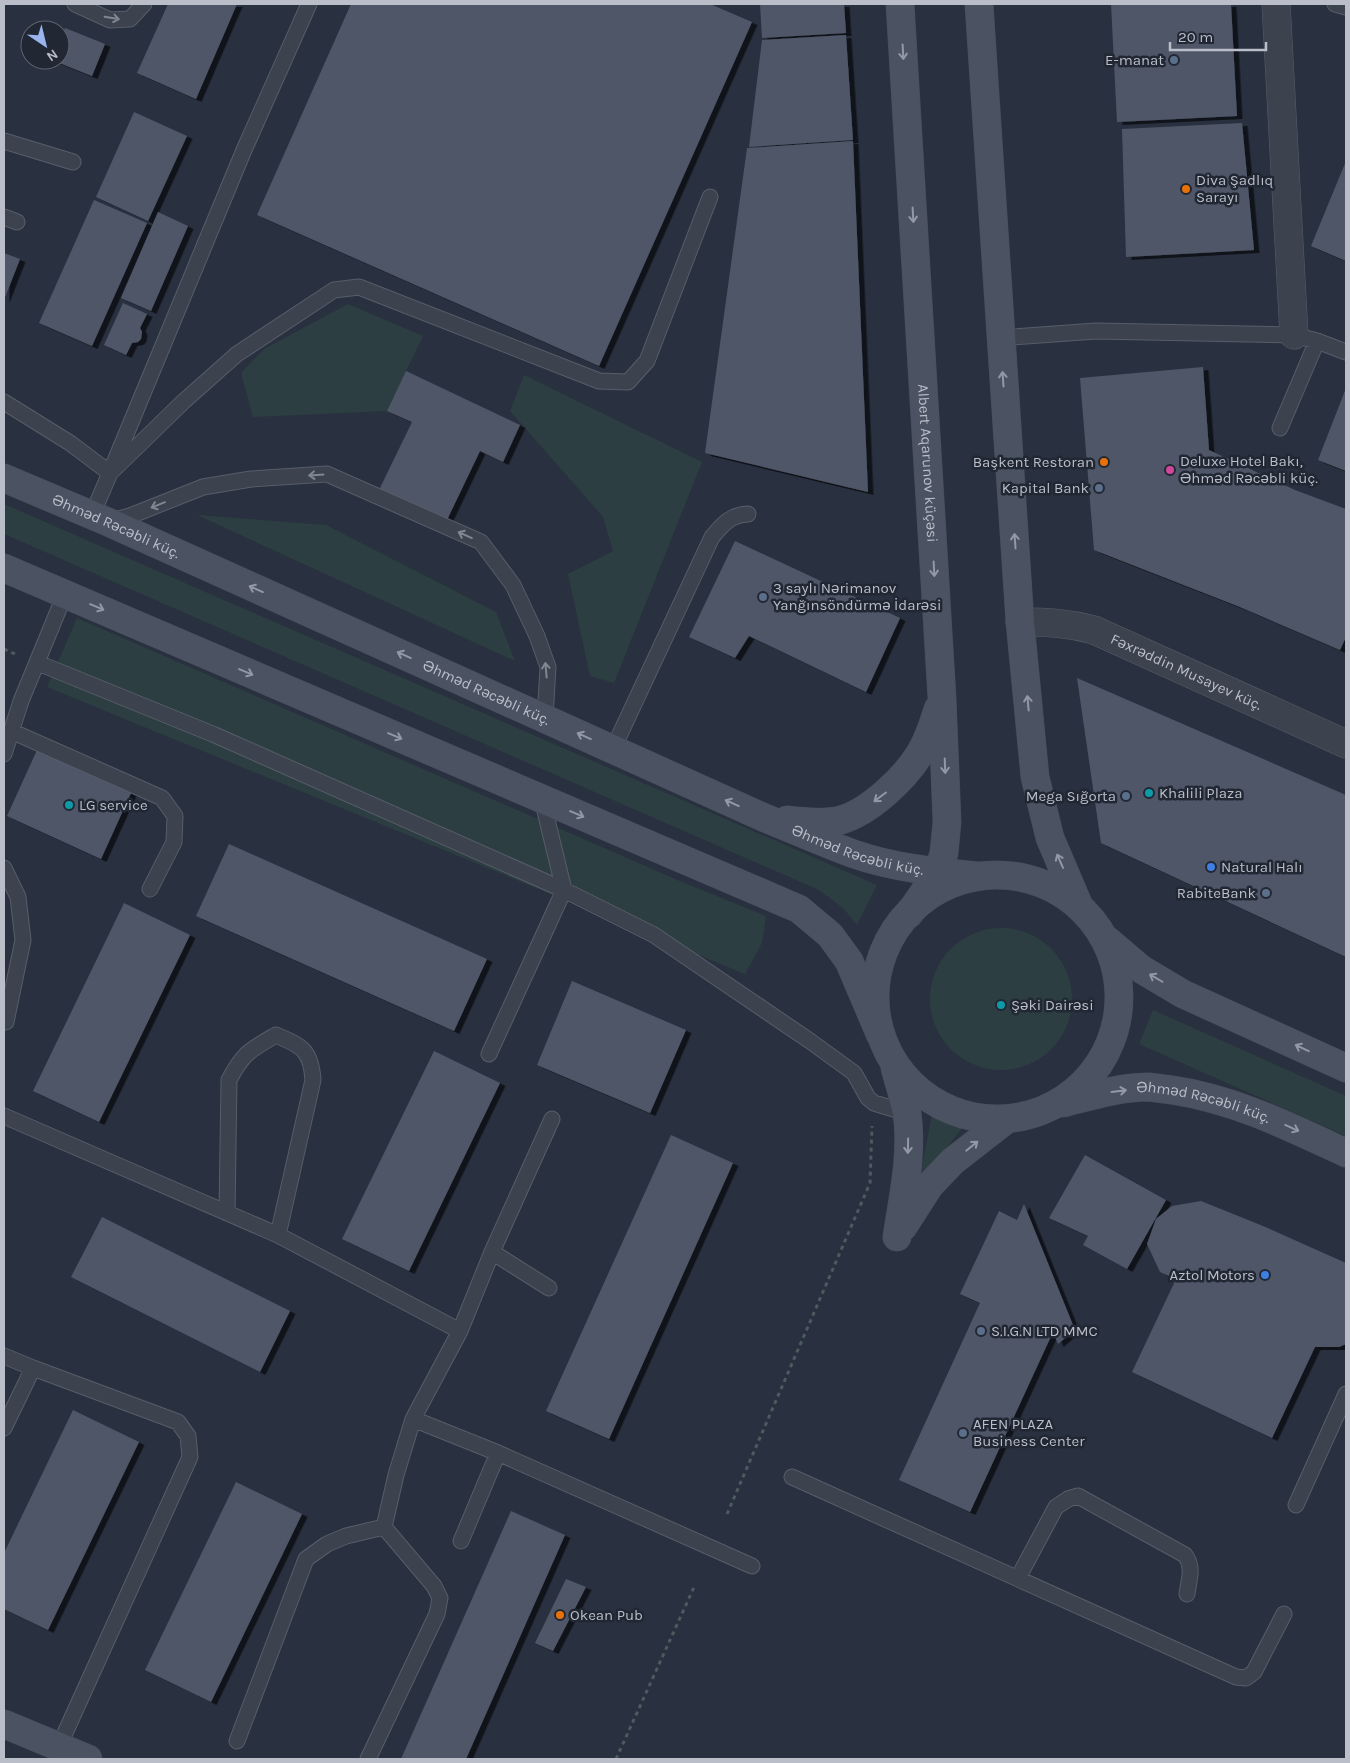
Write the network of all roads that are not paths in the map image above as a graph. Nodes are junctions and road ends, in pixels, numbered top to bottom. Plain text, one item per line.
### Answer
1 (75, 4) edge
2 (144, 4) edge
3 (308, 4) edge
4 (900, 4) edge
5 (979, 4) edge
6 (1276, 4) edge
7 (1335, 4) edge
8 (1346, 7) edge
9 (4, 141) edge
10 (73, 162) dead end
11 (710, 197) dead end
12 (1000, 338) junction
13 (1305, 338) junction
14 (1346, 352) edge
15 (4, 402) edge
16 (1280, 428) dead end
17 (110, 473) junction
18 (4, 478) edge
19 (748, 514) dead end
20 (100, 519) junction
21 (4, 568) edge
22 (65, 594) junction
23 (1020, 622) junction
24 (38, 663) junction
25 (942, 698) junction
26 (545, 718) junction
27 (11, 731) junction
28 (1346, 744) edge
29 (613, 749) junction
30 (4, 754) edge
31 (542, 799) junction
32 (765, 818) junction
33 (4, 868) edge
34 (938, 871) junction
35 (978, 876) junction
36 (150, 889) dead end
37 (564, 890) junction
38 (1079, 906) junction
39 (908, 914) junction
40 (1105, 938) junction
41 (6, 1022) dead end
42 (880, 1034) junction
43 (489, 1054) dead end
44 (894, 1064) junction
45 (1346, 1068) edge
46 (1055, 1105) junction
47 (907, 1113) junction
48 (4, 1116) edge
49 (552, 1119) dead end
50 (1007, 1119) junction
51 (1346, 1153) edge
52 (227, 1213) junction
53 (278, 1235) junction
54 (492, 1252) junction
55 (548, 1288) dead end
56 (460, 1331) junction
57 (4, 1356) edge
58 (33, 1368) junction
59 (1346, 1394) edge
60 (413, 1419) junction
61 (4, 1428) edge
62 (498, 1453) junction
63 (792, 1478) dead end
64 (1296, 1505) dead end
65 (384, 1527) junction
66 (461, 1541) dead end
67 (752, 1566) dead end
68 (1018, 1578) junction
69 (1186, 1594) dead end
70 (1284, 1614) dead end
71 (4, 1724) edge
72 (237, 1741) dead end
73 (57, 1753) edge
74 (88, 1759) edge
75 (368, 1759) edge

1 -> 2 lane
3 - 17 lane
4 -> 25 main road, Albert Aqarunov küçəsi
5 - 12 main road
6 - 13 street
7 - 8 lane
9 - 10 lane
11 - 17 lane
12 - 13 lane
23 -> 12 main road
13 - 14 lane
13 - 16 lane
15 - 17 lane
17 - 20 lane
18 - 20 main road, Əhməd Rəcəbli küç.
19 - 29 lane
26 -> 20 main road, Əhməd Rəcəbli küç.
26 -> 20 lane
21 - 22 main road
22 - 24 lane
22 -> 31 main road
23 - 28 street, Fəxrəddin Musayev küç.
38 -> 23 main road
24 - 27 lane
24 - 37 lane
25 -> 32 main road
25 -> 34 main road, Albert Aqarunov küçəsi
29 -> 26 main road, Əhməd Rəcəbli küç.
27 - 30 lane
27 - 36 lane
32 -> 29 main road, Əhməd Rəcəbli küç.
31 - 37 lane
31 -> 42 main road
32 - 34 main road, Əhməd Rəcəbli küç.
33 - 41 lane
34 - 35 main road, Əhməd Rəcəbli küç.
34 - 39 main road, Albert Aqarunov küçəsi
35 - 38 main road
35 - 39 main road
37 - 43 lane
37 - 47 lane
38 - 40 main road
39 - 42 main road
45 -> 40 main road
40 - 46 main road
42 - 44 main road
44 - 47 main road
44 - 50 main road
46 - 50 main road
46 -> 51 main road, Əhməd Rəcəbli küç.
47 -> 50 main road
48 - 52 lane
49 - 54 lane
52 - 53 lane
52 - 53 lane
53 - 56 lane
54 - 55 lane
54 - 56 lane
56 - 60 lane
57 - 58 lane
58 - 61 lane
58 - 73 lane
59 - 64 lane
60 - 62 lane
60 - 65 lane
62 - 66 lane
62 - 67 lane
63 - 68 lane
65 - 72 lane
65 - 75 lane
68 - 69 lane
68 - 70 lane
71 - 73 main road
73 - 74 main road

